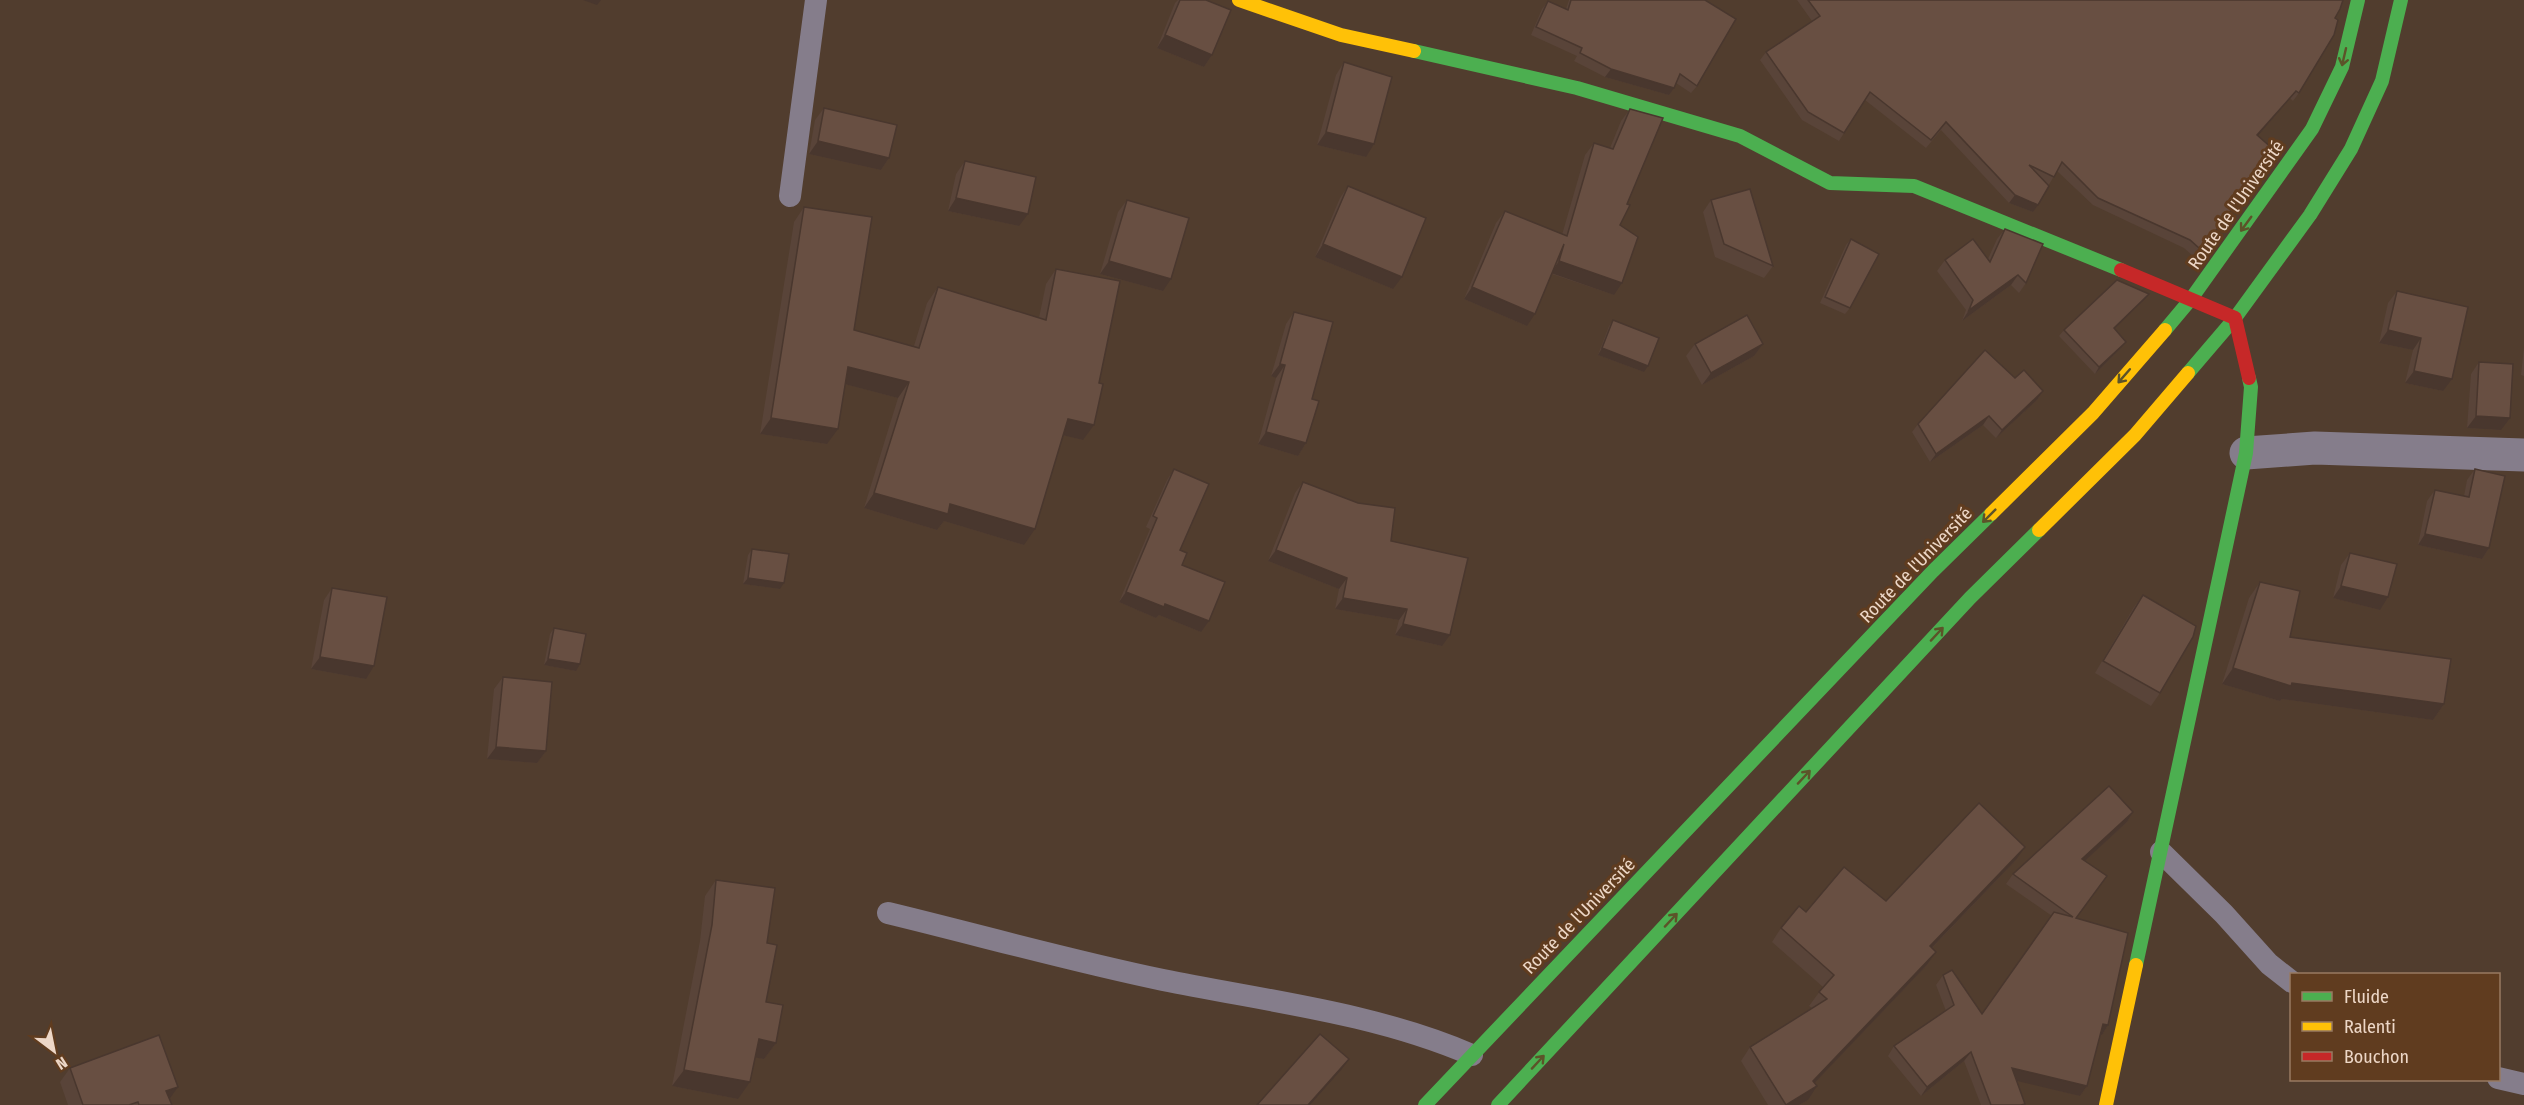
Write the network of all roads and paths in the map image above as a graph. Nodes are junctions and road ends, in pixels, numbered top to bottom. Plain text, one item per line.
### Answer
1 (816, 0) edge
2 (1239, 0) edge
3 (2358, 0) edge
4 (2401, 0) edge
5 (790, 196) dead end
6 (2191, 299) junction
7 (2235, 318) junction
8 (2246, 453) junction
9 (2524, 455) edge
10 (2161, 852) junction
11 (888, 913) dead end
12 (2290, 980) edge
13 (1472, 1054) junction
14 (2500, 1078) edge
15 (2524, 1084) edge
16 (1425, 1105) edge
17 (1498, 1105) edge
18 (2106, 1105) edge

1 - 5 lane
2 - 6 main road
3 -> 6 main road, Route de l'Université
4 - 7 main road
6 - 7 main road
6 -> 13 main road, Route de l'Université
7 - 8 main road
17 -> 7 main road
8 - 9 street
8 - 10 main road
10 - 12 lane
10 - 18 main road
11 - 13 lane
13 - 16 main road, Route de l'Université
14 - 15 lane

